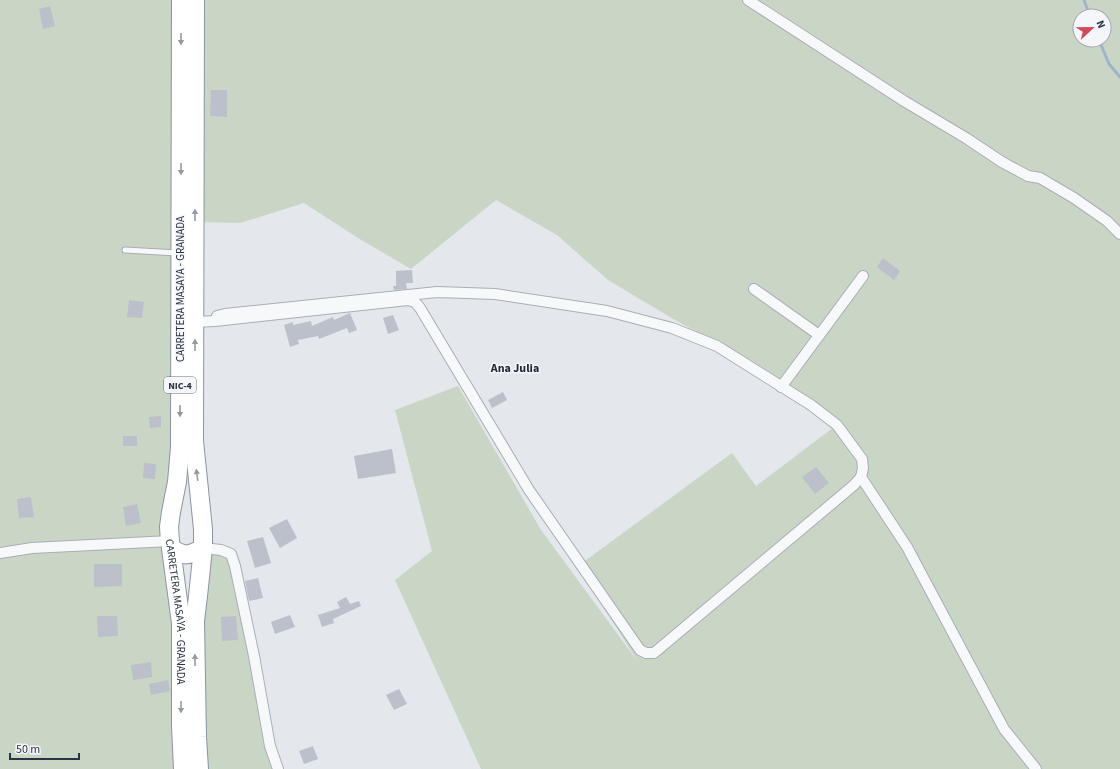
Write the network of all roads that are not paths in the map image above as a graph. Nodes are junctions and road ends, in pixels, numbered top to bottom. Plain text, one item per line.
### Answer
1 (181, 0) edge
2 (195, 0) edge
3 (748, 0) edge
4 (1120, 234) edge
5 (125, 250) dead end
6 (180, 253) junction
7 (863, 276) dead end
8 (754, 289) dead end
9 (214, 321) junction
10 (195, 322) junction
11 (819, 336) junction
12 (781, 387) junction
13 (861, 477) junction
14 (202, 511) junction
15 (171, 512) junction
16 (171, 544) junction
17 (203, 548) junction
18 (0, 553) edge
19 (183, 769) edge
20 (199, 769) edge
21 (278, 769) edge
22 (1036, 769) edge

1 -> 6 highway, CARRETERA MASAYA - GRANADA / NIC-4
10 -> 2 highway, CARRETERA MASAYA - GRANADA / NIC-4
3 - 4 street
5 - 6 lane
6 -> 15 highway, CARRETERA MASAYA - GRANADA / NIC-4
7 - 11 street
8 - 11 street
9 - 10 street
9 - 12 street
9 - 13 street
14 -> 10 highway, CARRETERA MASAYA - GRANADA / NIC-4
11 - 12 street
12 - 13 street
13 - 22 street
14 - 15 highway
14 - 17 highway, CARRETERA MASAYA - GRANADA / NIC-4
15 - 16 highway, CARRETERA MASAYA - GRANADA / NIC-4
16 - 17 highway
16 - 18 street
16 -> 19 highway, CARRETERA MASAYA - GRANADA / NIC-4
20 -> 17 highway, CARRETERA MASAYA - GRANADA / NIC-4
17 - 21 street

